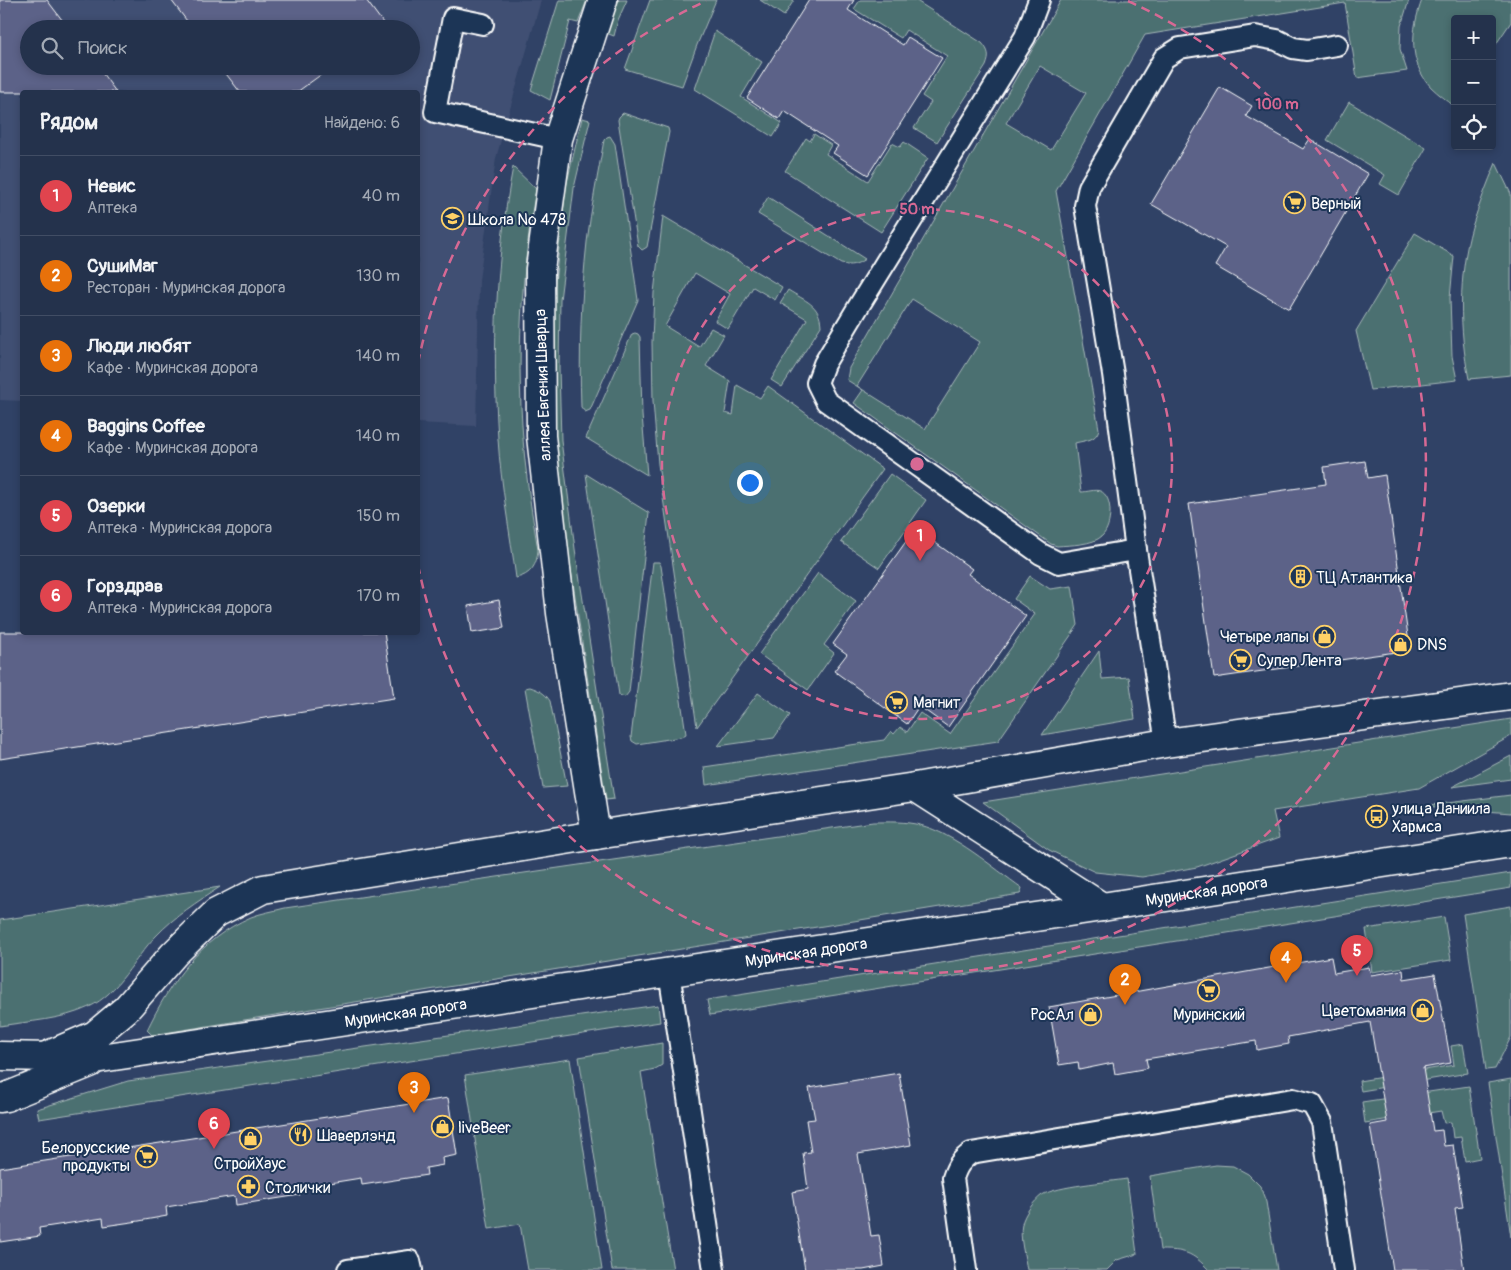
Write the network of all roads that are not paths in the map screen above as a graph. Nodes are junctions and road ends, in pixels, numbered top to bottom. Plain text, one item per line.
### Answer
1 (603, 0) edge
2 (1039, 0) edge
3 (483, 24) dead end
4 (1337, 45) dead end
5 (558, 139) junction
6 (1136, 550) junction
7 (1511, 696) edge
8 (1166, 744) junction
9 (915, 788) junction
10 (596, 835) junction
11 (1511, 844) edge
12 (1102, 907) junction
13 (669, 972) junction
14 (0, 1056) edge
15 (44, 1057) junction
16 (101, 1058) junction
17 (0, 1098) edge
18 (348, 1270) edge
19 (412, 1270) edge
20 (714, 1270) edge
21 (966, 1270) edge
22 (1344, 1270) edge

1 - 5 street, аллея Евгения Шварца
2 - 6 lane
3 - 5 lane
4 - 6 lane
5 - 10 street, аллея Евгения Шварца
6 - 8 lane
7 - 8 street
8 - 9 street
9 - 10 street
9 - 12 street
10 - 15 street
11 - 12 street, Муринская дорога
12 - 13 street, Муринская дорога
13 - 16 street, Муринская дорога
13 - 20 lane
14 - 15 street, Муринская дорога
15 - 16 street, Муринская дорога
16 - 17 street, Муринская дорога
18 - 19 lane
21 - 22 lane

